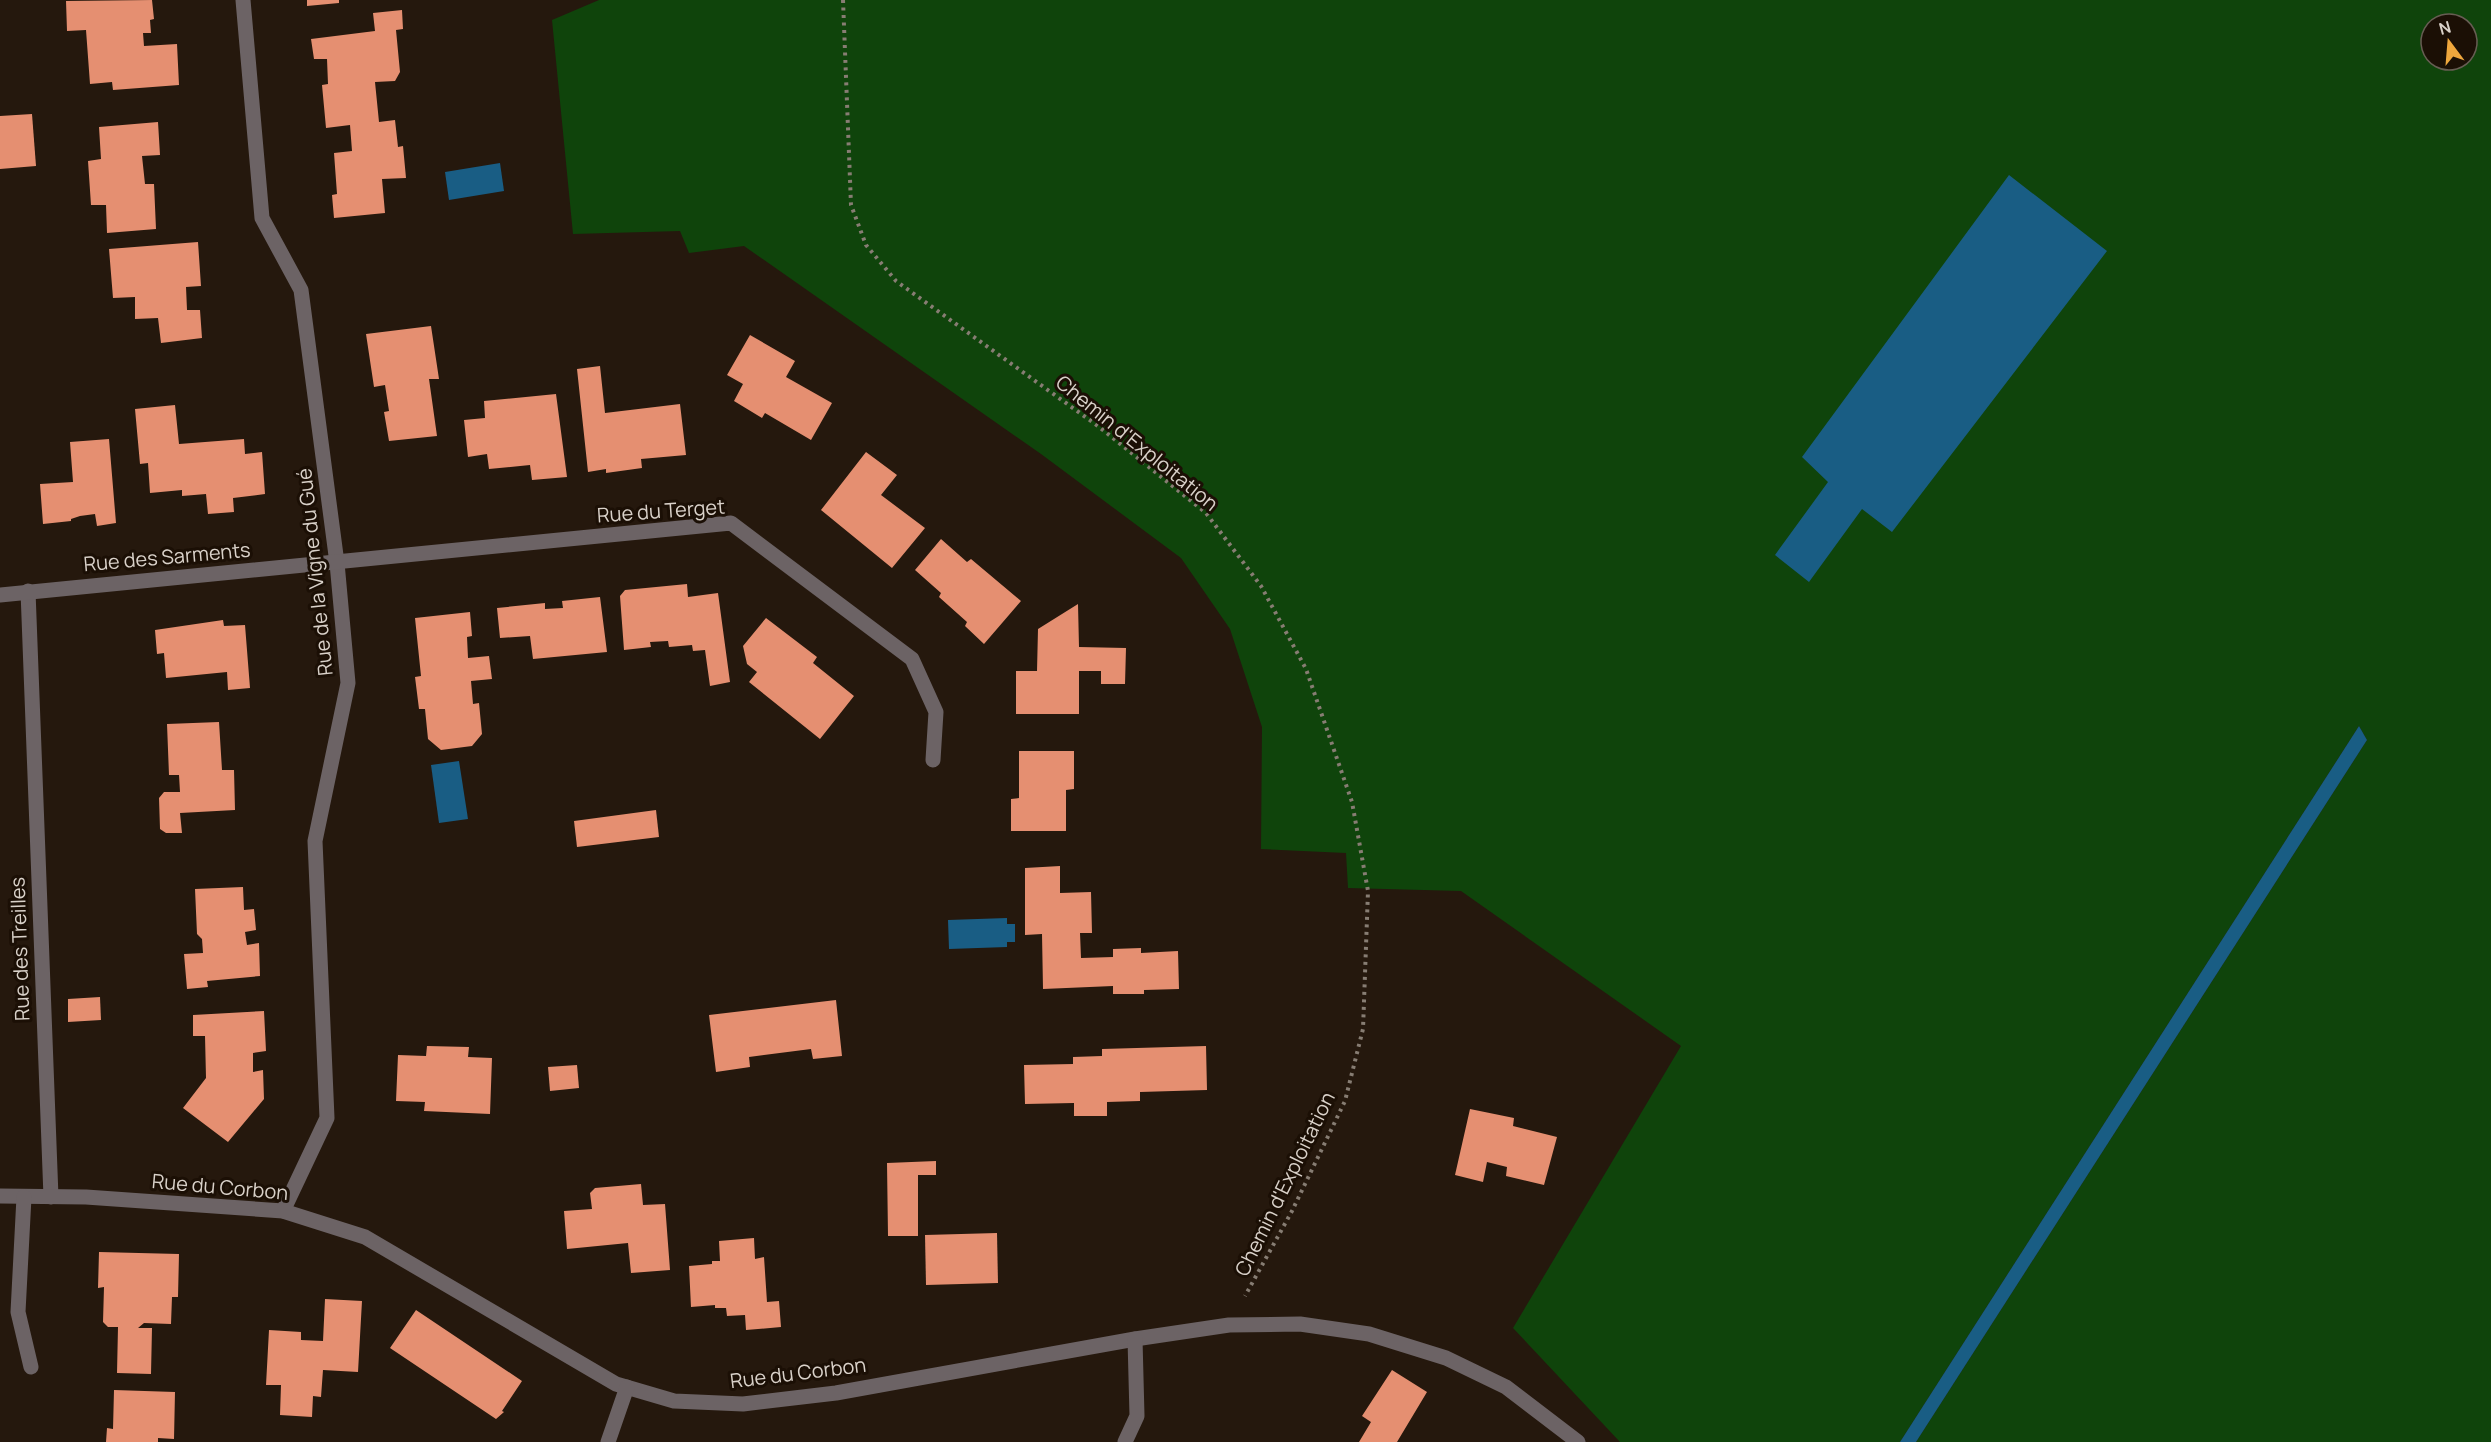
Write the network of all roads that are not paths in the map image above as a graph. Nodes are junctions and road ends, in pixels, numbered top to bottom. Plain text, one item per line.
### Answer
1 (243, 0) edge
2 (337, 563) junction
3 (28, 591) junction
4 (0, 595) edge
5 (933, 760) dead end
6 (0, 1196) edge
7 (24, 1197) junction
8 (51, 1197) junction
9 (283, 1211) junction
10 (1135, 1339) junction
11 (31, 1366) dead end
12 (627, 1387) junction
13 (608, 1442) edge
14 (1125, 1442) edge
15 (1578, 1442) edge

1 - 2 street, Rue de la Vigne du Gué
2 - 3 street, Rue des Sarments
2 - 5 street, Rue du Terget
2 - 9 street, Rue de la Vigne du Gué
3 - 4 street, Rue des Sarments
3 - 8 street, Rue des Treilles
6 - 7 street, Rue du Corbon
7 - 8 street, Rue du Corbon
7 - 11 street
8 - 9 street, Rue du Corbon
9 - 12 street, Rue du Corbon
10 - 12 street, Rue du Corbon
10 - 14 street
10 - 15 street, Rue du Corbon
12 - 13 street

